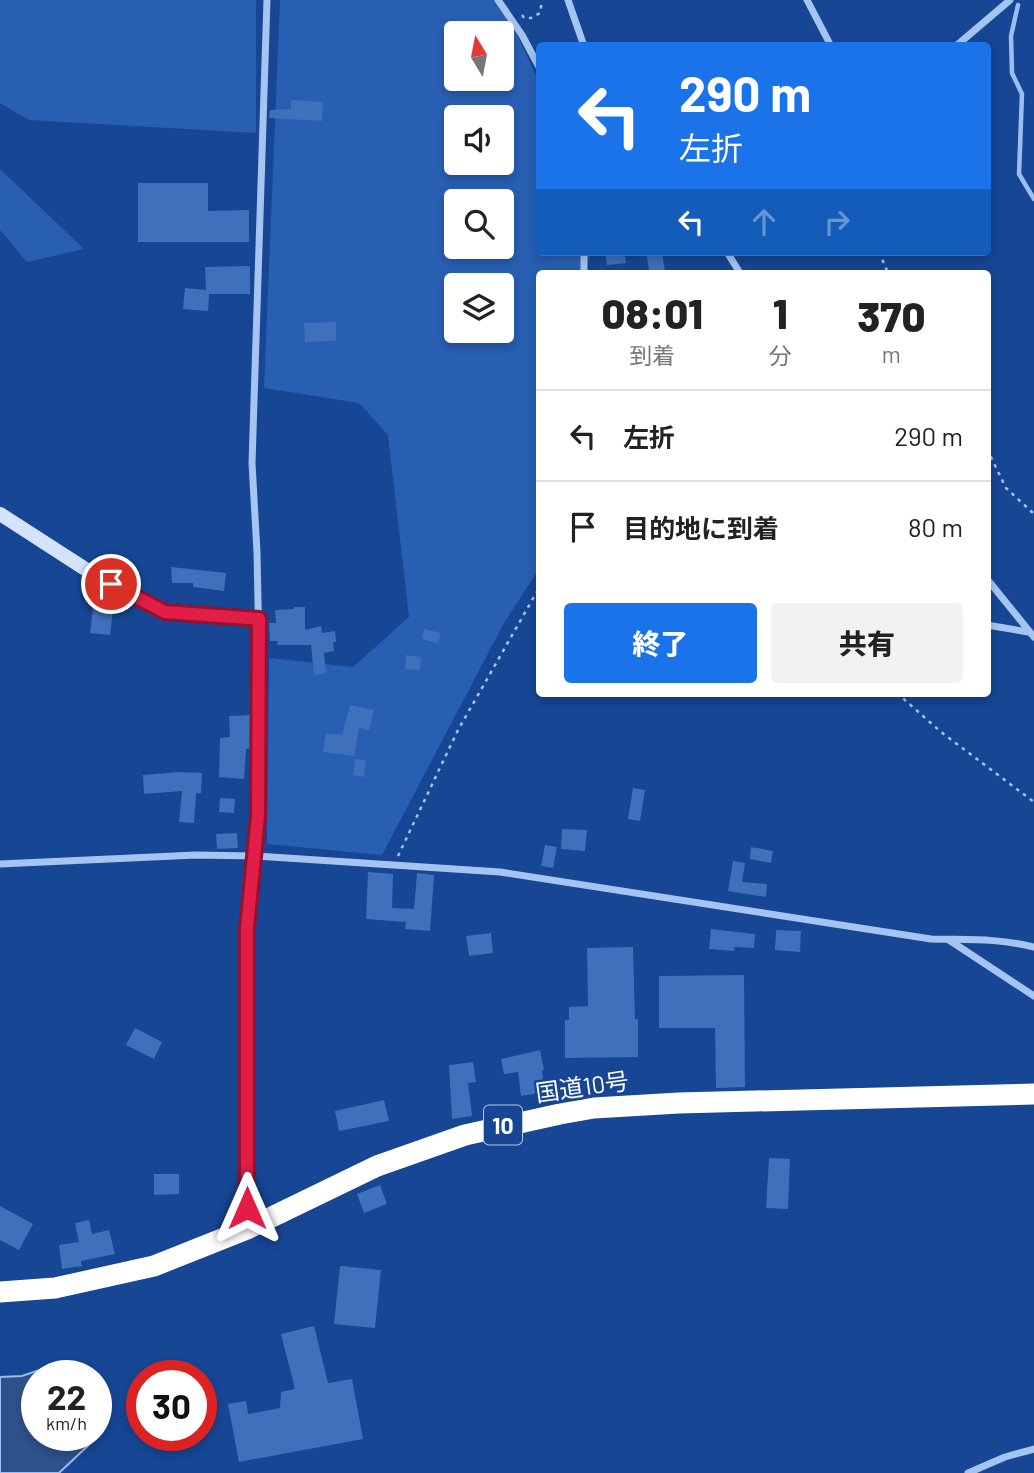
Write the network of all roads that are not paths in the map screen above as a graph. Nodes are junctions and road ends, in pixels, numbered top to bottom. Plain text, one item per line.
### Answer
1 (267, 0) edge
2 (498, 0) edge
3 (568, 0) edge
4 (807, 0) edge
5 (1010, 0) edge
6 (583, 42) edge
7 (829, 42) edge
8 (961, 42) edge
9 (536, 62) edge
10 (0, 514) edge
11 (991, 584) edge
12 (259, 619) junction
13 (991, 626) edge
14 (1031, 635) edge
15 (256, 856) junction
16 (0, 864) edge
17 (948, 939) junction
18 (1034, 947) edge
19 (1034, 996) edge
20 (1034, 1094) edge
21 (247, 1229) junction
22 (0, 1292) edge
23 (1034, 1449) edge
24 (968, 1473) edge

1 - 12 street
2 - 9 street
3 - 6 street
4 - 7 street
5 - 8 street
10 - 12 street
11 - 14 street
12 - 15 street
13 - 14 street
15 - 16 street
15 - 17 street
15 - 21 street
17 - 18 street
17 - 19 street
20 - 21 highway, 国道10号 / 10
21 - 22 highway, 国道10号 / 10
23 - 24 street

